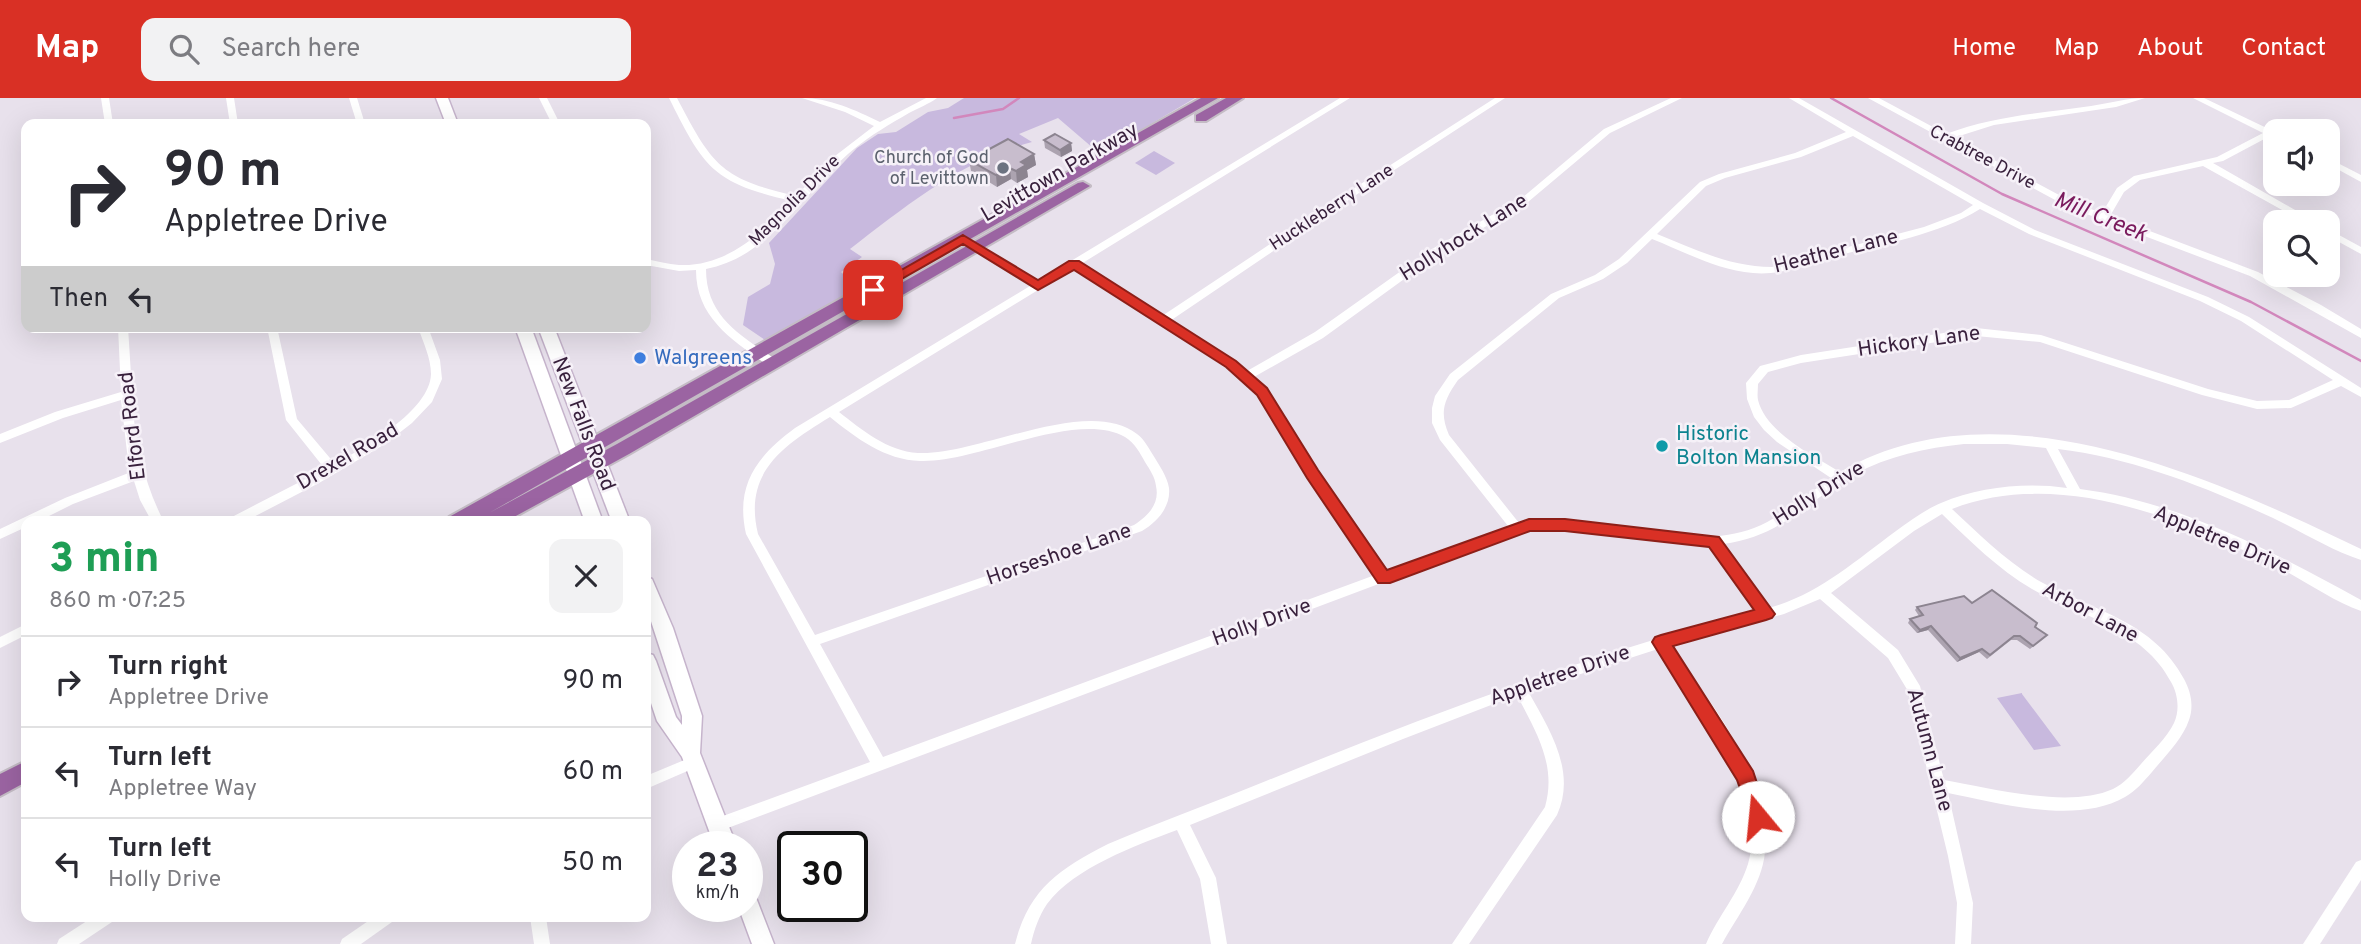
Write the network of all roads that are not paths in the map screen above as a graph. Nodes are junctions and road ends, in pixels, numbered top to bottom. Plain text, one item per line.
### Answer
1 (105, 98) edge
2 (230, 98) edge
3 (353, 98) edge
4 (442, 98) edge
5 (543, 98) edge
6 (673, 98) edge
7 (806, 98) edge
8 (933, 98) edge
9 (1211, 98) edge
10 (1236, 98) edge
11 (1346, 98) edge
12 (1501, 98) edge
13 (1678, 98) edge
14 (1793, 98) edge
15 (1872, 98) edge
16 (2141, 98) edge
17 (2197, 98) edge
18 (108, 119) edge
19 (233, 119) edge
20 (359, 119) edge
21 (450, 119) edge
22 (554, 119) edge
23 (880, 126) junction
24 (2263, 130) edge
25 (1854, 132) junction
26 (1945, 138) junction
27 (2263, 138) edge
28 (2207, 164) junction
29 (2340, 168) edge
30 (2361, 179) edge
31 (800, 200) junction
32 (1980, 205) junction
33 (2289, 210) edge
34 (2104, 218) junction
35 (1651, 235) junction
36 (2340, 239) edge
37 (970, 243) junction
38 (2361, 251) edge
39 (651, 263) edge
40 (1074, 264) junction
41 (701, 266) junction
42 (1038, 286) junction
43 (1163, 321) junction
44 (124, 333) edge
45 (273, 333) edge
46 (424, 333) edge
47 (525, 333) edge
48 (548, 333) edge
49 (2361, 334) edge
50 (767, 358) junction
51 (1247, 376) junction
52 (2342, 381) junction
53 (2361, 393) edge
54 (128, 394) junction
55 (831, 412) junction
56 (0, 439) edge
57 (2049, 443) junction
58 (596, 455) junction
59 (574, 466) junction
60 (332, 469) junction
61 (136, 475) junction
62 (1840, 478) junction
63 (2076, 493) junction
64 (1942, 507) junction
65 (38, 516) edge
66 (154, 516) edge
67 (243, 516) edge
68 (469, 516) edge
69 (497, 516) edge
70 (592, 516) edge
71 (619, 516) edge
72 (21, 524) edge
73 (1516, 528) junction
74 (0, 534) edge
75 (1714, 541) junction
76 (2361, 555) edge
77 (1384, 578) junction
78 (1821, 592) junction
79 (651, 596) edge
80 (2361, 606) edge
81 (1766, 614) junction
82 (21, 632) edge
83 (811, 642) junction
84 (1661, 642) junction
85 (0, 643) edge
86 (651, 675) edge
87 (1520, 689) junction
88 (692, 757) junction
89 (879, 764) junction
90 (21, 774) edge
91 (651, 780) edge
92 (1939, 785) junction
93 (0, 786) edge
94 (1181, 822) junction
95 (717, 825) junction
96 (719, 831) edge
97 (2361, 867) edge
98 (99, 922) edge
99 (380, 922) edge
100 (539, 922) edge
101 (755, 922) edge
102 (65, 944) edge
103 (348, 944) edge
104 (542, 944) edge
105 (763, 944) edge
106 (1023, 944) edge
107 (1219, 944) edge
108 (1461, 944) edge
109 (1714, 944) edge
110 (1963, 944) edge
111 (2311, 944) edge

1 - 18 street
2 - 19 street
3 - 20 street
4 - 21 main road
5 - 22 street
6 - 31 street
7 - 23 street
8 - 23 street, Magnolia Drive
9 - 37 main road, Levittown Parkway
10 - 37 main road, Levittown Parkway
11 - 40 street
12 - 43 street, Huckleberry Lane
13 - 51 street, Hollyhock Lane
14 - 25 street
15 - 26 street, Crabtree Drive
16 - 26 street
17 - 24 street
23 - 31 street, Magnolia Drive
25 - 32 street
25 - 35 street
26 - 34 street, Crabtree Drive
27 - 28 street
28 - 33 street
28 - 34 street
29 - 30 street
31 - 41 street, Magnolia Drive
32 - 35 street, Heather Lane
32 - 52 street
34 - 49 street, Crabtree Drive
35 - 73 street
36 - 38 street
37 - 42 street
37 - 50 main road, Levittown Parkway
39 - 41 street, Magnolia Drive
40 - 42 street
40 - 43 street
41 - 50 street
42 - 55 street
43 - 51 street
44 - 54 street, Elford Road
45 - 60 street
46 - 60 street, Drexel Road
47 - 59 main road, New Falls Road
48 - 58 main road, New Falls Road
50 - 58 main road, Levittown Parkway
51 - 77 street
52 - 53 street
52 - 62 street, Hickory Lane
54 - 56 street
54 - 61 street, Elford Road
55 - 83 street
55 - 83 street, Horseshoe Lane
57 - 62 street, Holly Drive
57 - 63 street
57 - 76 street, Holly Drive
58 - 59 main road, Levittown Parkway
58 - 71 main road, New Falls Road
59 - 68 main road
59 - 69 main road
59 - 70 main road, New Falls Road
60 - 67 street, Drexel Road
61 - 65 street
61 - 66 street, Elford Road
62 - 75 street, Holly Drive
63 - 64 street, Appletree Drive
63 - 80 street, Appletree Drive
64 - 78 street, Appletree Drive
64 - 92 street, Arbor Lane
72 - 74 street
73 - 75 street, Holly Drive
73 - 77 street, Holly Drive
75 - 81 street
77 - 89 street, Holly Drive
78 - 81 street, Appletree Drive
78 - 92 street, Autumn Lane
79 - 88 main road
81 - 84 street, Appletree Drive
82 - 85 street
83 - 89 street
84 - 87 street, Appletree Drive
84 - 109 street
86 - 88 main road
87 - 94 street, Appletree Drive
87 - 108 street
88 - 91 street
88 - 95 main road
89 - 95 street, Holly Drive
90 - 93 main road
92 - 110 street, Autumn Lane
94 - 106 street, Appletree Drive
94 - 107 street
95 - 96 main road
97 - 111 street
98 - 102 street
99 - 103 street
100 - 104 street
101 - 105 main road

